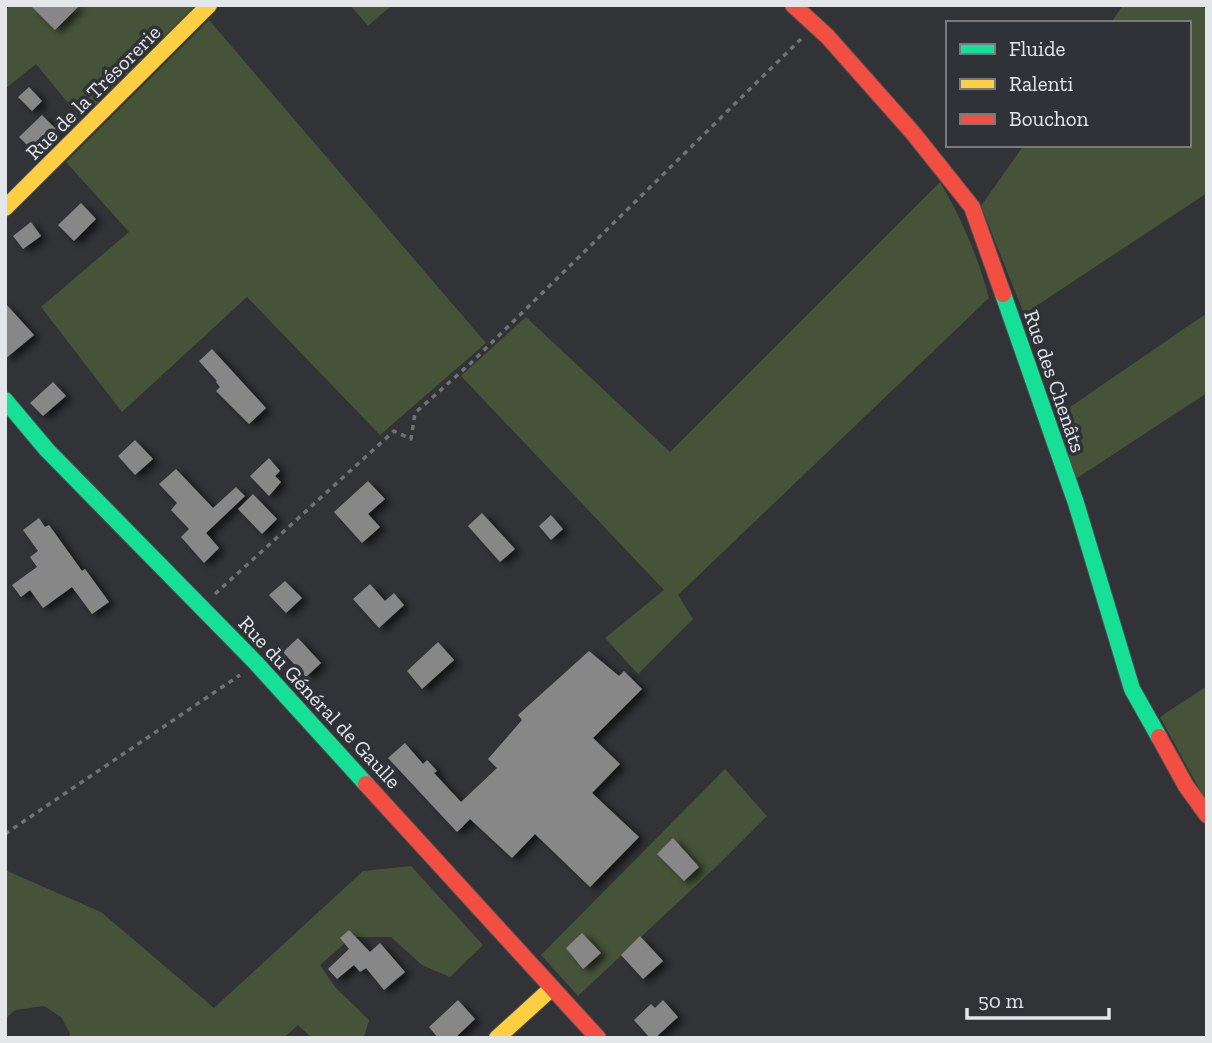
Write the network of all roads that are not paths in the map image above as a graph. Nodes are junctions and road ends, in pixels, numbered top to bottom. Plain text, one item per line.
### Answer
1 (209, 5) edge
2 (793, 5) edge
3 (5, 208) edge
4 (5, 400) edge
5 (1207, 815) edge
6 (552, 988) junction
7 (497, 1038) edge
8 (598, 1038) edge

1 - 3 street, Rue de la Trésorerie
2 - 5 street, Rue des Chenâts
4 - 6 street, Rue du Général de Gaulle
6 - 7 street
6 - 8 street, Rue du Général de Gaulle

